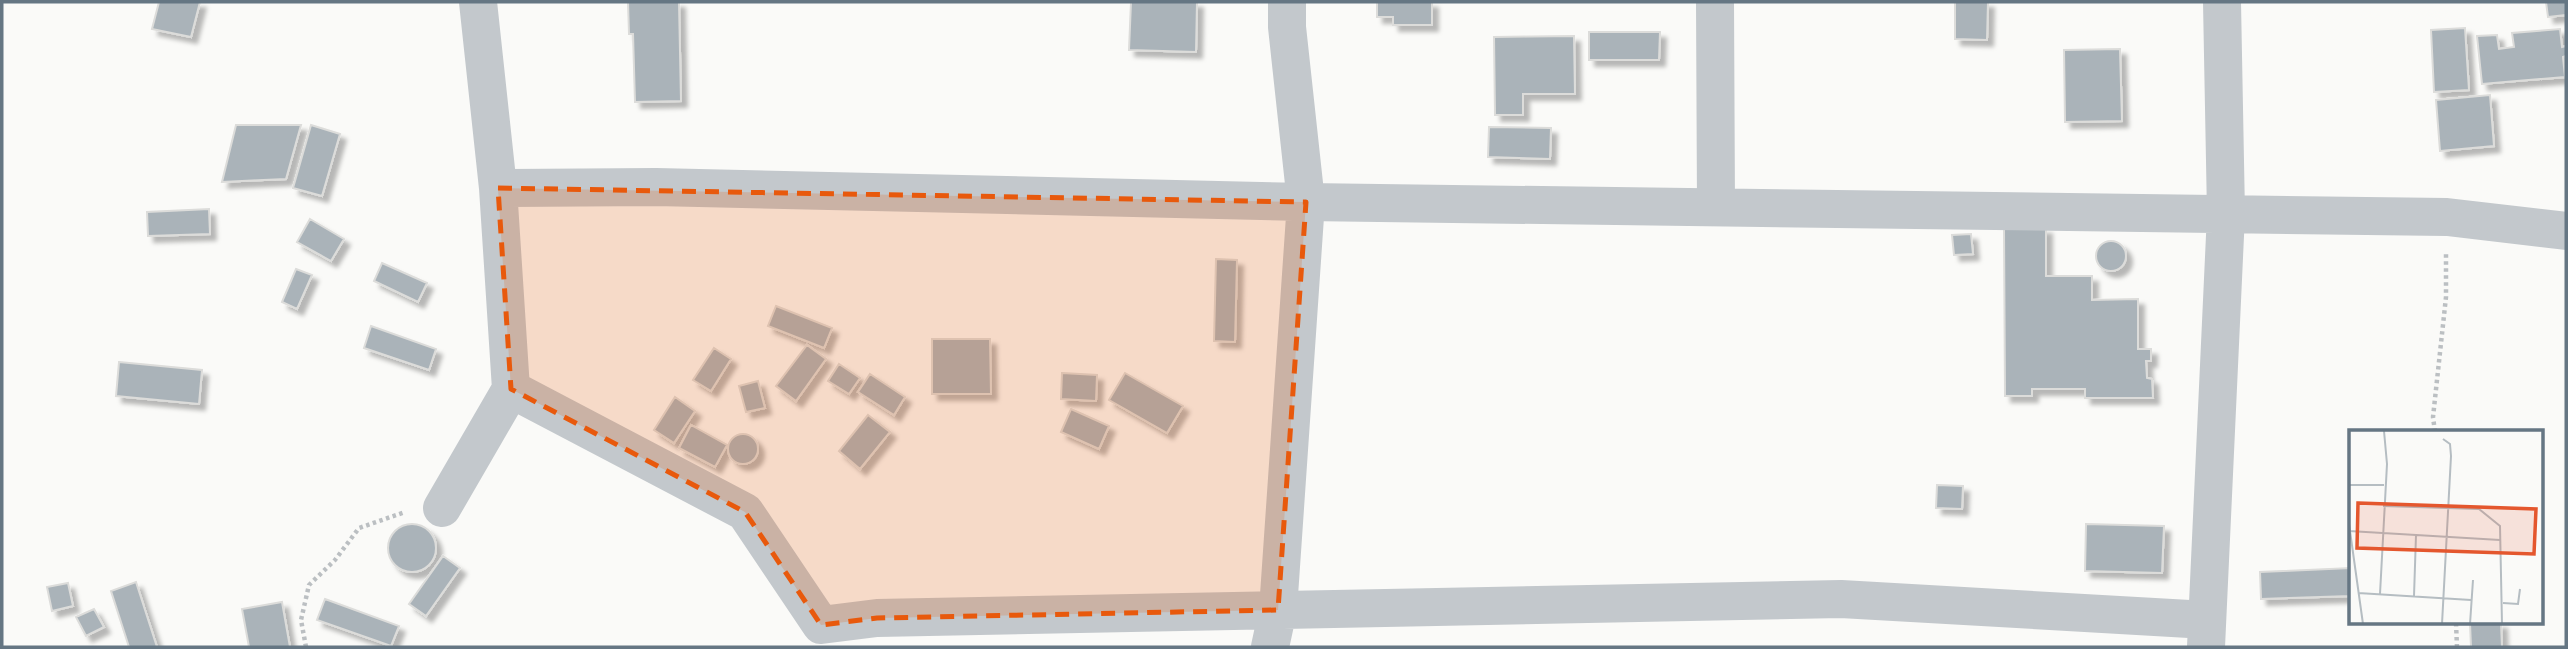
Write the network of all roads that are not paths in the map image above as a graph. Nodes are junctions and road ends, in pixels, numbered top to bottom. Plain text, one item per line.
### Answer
1 (478, 2) edge
2 (1287, 2) edge
3 (1715, 2) edge
4 (2222, 2) edge
5 (498, 188) junction
6 (1306, 202) junction
7 (1716, 207) junction
8 (2226, 214) junction
9 (2566, 231) edge
10 (511, 389) junction
11 (442, 508) road end
12 (1278, 610) junction
13 (2206, 634) edge
14 (1270, 647) edge

1 - 5 street
2 - 6 street
3 - 7 street
4 - 8 street
5 - 6 street
5 - 10 street
6 - 7 street
6 - 12 street
7 - 8 street
8 - 9 street
8 - 13 street
10 - 11 street
10 - 12 street
12 - 13 street
12 - 14 street

